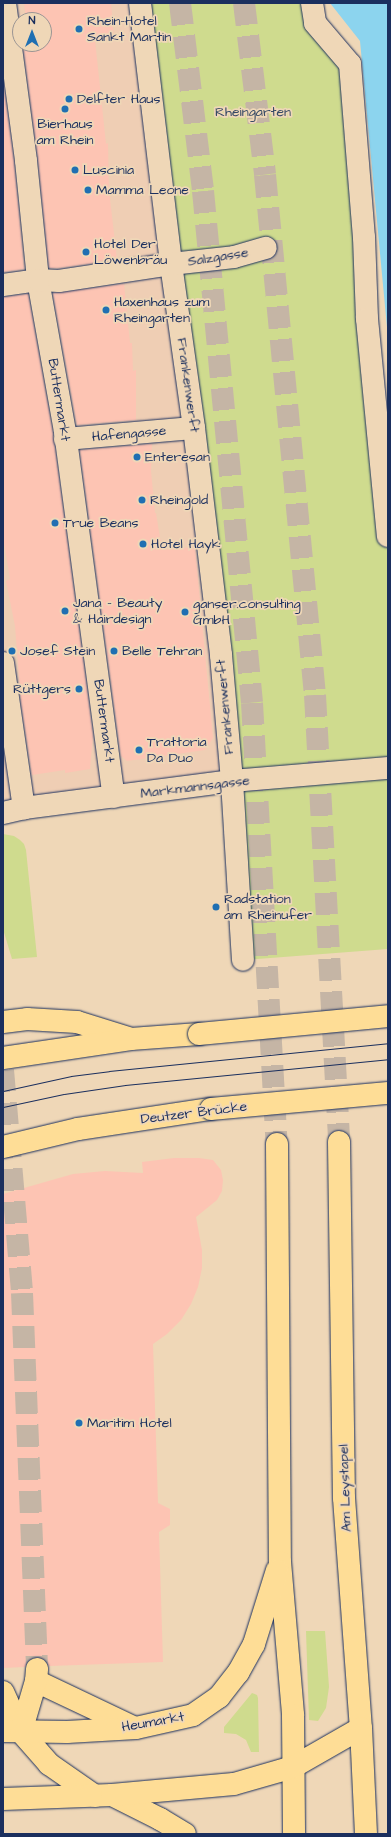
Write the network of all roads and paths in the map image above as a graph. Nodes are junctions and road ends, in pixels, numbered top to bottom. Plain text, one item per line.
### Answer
1 (5, 3) edge
2 (140, 3) edge
3 (312, 3) edge
4 (266, 248) dead end
5 (171, 264) junction
6 (38, 280) junction
7 (3, 285) edge
8 (194, 428) junction
9 (65, 439) junction
10 (388, 536) edge
11 (3, 663) edge
12 (388, 768) edge
13 (232, 781) junction
14 (114, 797) junction
15 (24, 808) junction
16 (3, 813) edge
17 (242, 960) dead end
18 (388, 1016) edge
19 (3, 1022) edge
20 (131, 1039) junction
21 (3, 1058) edge
22 (388, 1093) edge
23 (339, 1142) tunnel mouth
24 (277, 1144) tunnel mouth
25 (3, 1147) edge
26 (280, 1562) junction
27 (3, 1692) edge
28 (136, 1728) junction
29 (361, 1728) junction
30 (12, 1731) edge
31 (3, 1744) edge
32 (294, 1767) junction
33 (104, 1796) junction
34 (3, 1799) edge
35 (185, 1834) edge
36 (294, 1834) edge
37 (366, 1834) edge

1 - 6 street, Buttermarkt
2 - 5 street, Frankenwerft
3 - 10 street
4 - 5 street, Salzgasse
5 - 6 street, Salzgasse
5 - 8 street, Frankenwerft
6 - 7 street, Salzgasse
6 - 9 street, Buttermarkt
8 - 9 street, Hafengasse
8 - 13 street, Frankenwerft
9 - 14 street, Buttermarkt
11 - 15 street
12 - 13 street, Markmannsgasse
13 - 14 street, Markmannsgasse
13 - 17 street, Frankenwerft
14 - 15 street, Markmannsgasse
15 - 16 street, Markmannsgasse
18 - 20 main road, bridge
19 - 20 main road
20 - 21 main road
22 - 25 main road, Deutzer Brücke, bridge
23 - 29 main road, Am Leystapel
24 - 26 main road
26 - 28 main road, Heumarkt
26 - 32 main road
27 - 30 main road
28 - 30 main road, Heumarkt
28 - 30 main road
29 - 32 main road
29 - 37 main road, Am Leystapel
30 - 31 main road
30 - 33 main road
32 - 33 main road
32 - 36 main road
33 - 34 main road
33 - 35 main road

